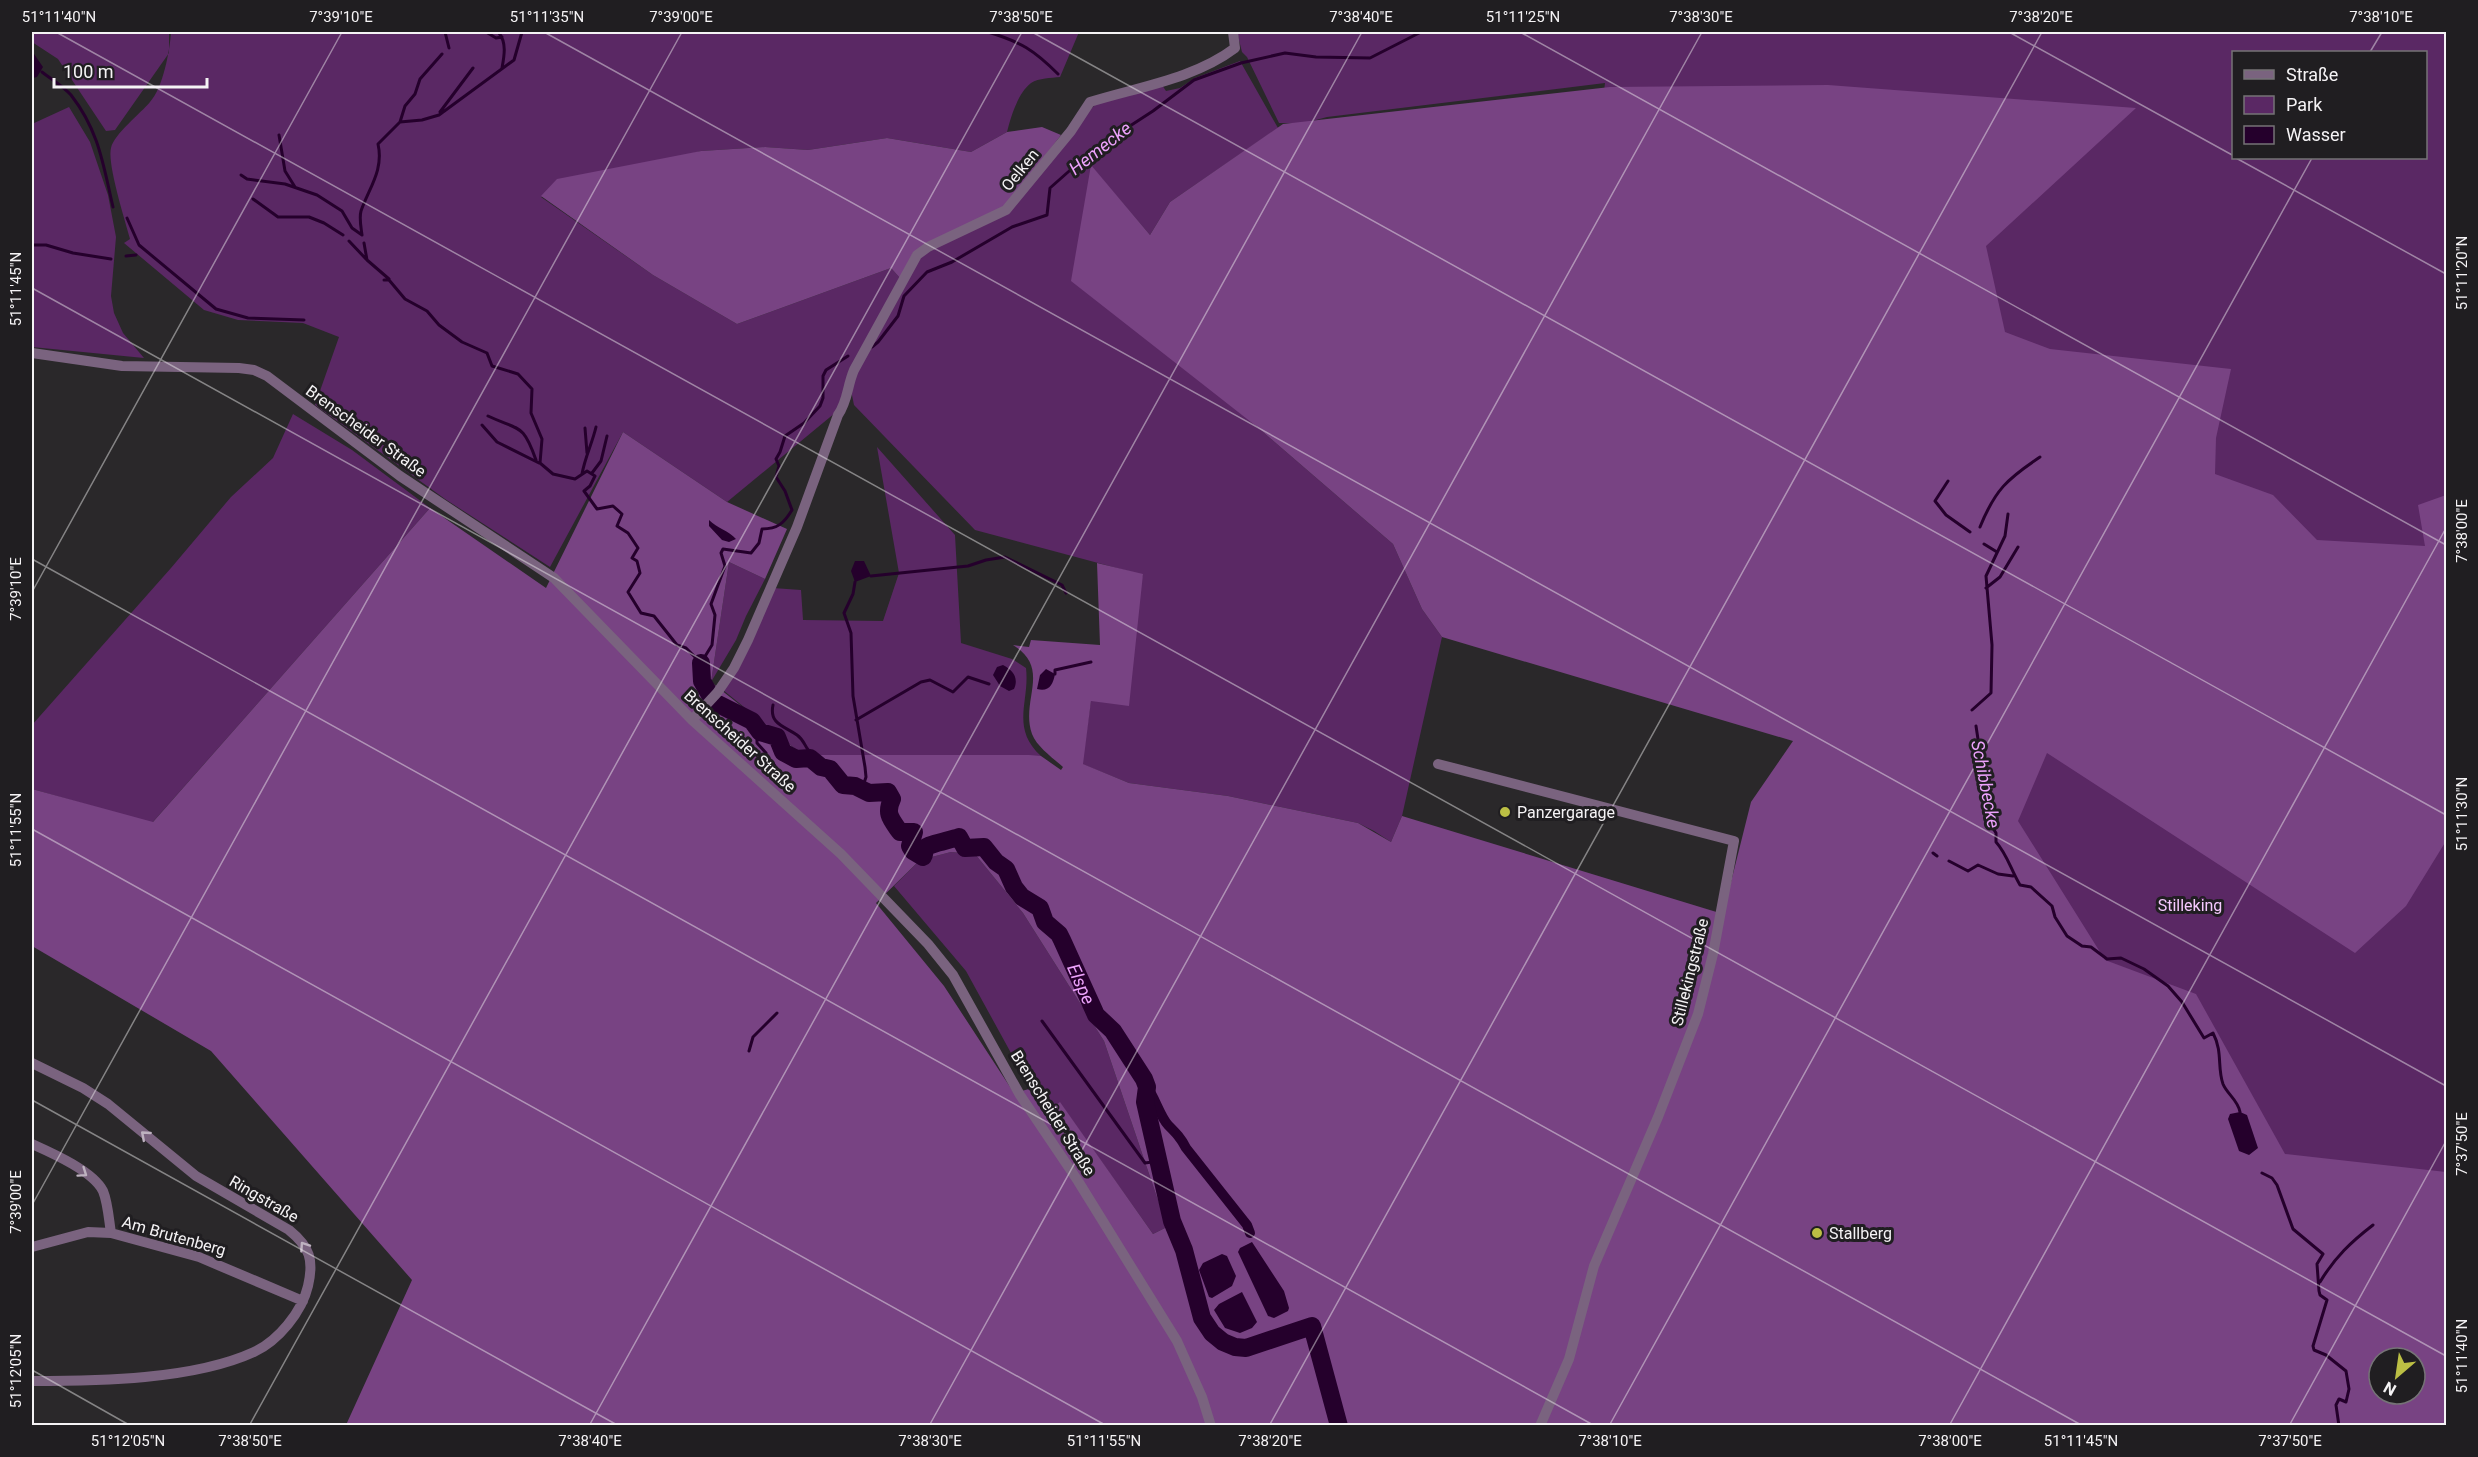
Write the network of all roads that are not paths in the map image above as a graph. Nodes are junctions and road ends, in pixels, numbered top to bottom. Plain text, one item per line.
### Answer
1 (1233, 32) edge
2 (32, 353) edge
3 (846, 404) joint
4 (692, 720) junction
5 (1438, 764) dead end
6 (32, 1063) edge
7 (32, 1144) edge
8 (111, 1233) junction
9 (32, 1247) edge
10 (303, 1301) junction
11 (32, 1381) edge
12 (1211, 1425) edge
13 (1540, 1425) edge

1 - 3 street, Oelken
2 - 4 street, Brenscheider Straße
3 - 4 street, Brenscheider Straße
4 - 12 street, Brenscheider Straße
5 - 13 street, Stillekingstraße
10 -> 6 street, Ringstraße
7 -> 8 street
8 - 9 street, Am Brutenberg
8 - 10 street, Am Brutenberg
10 - 11 street, Ringstraße

